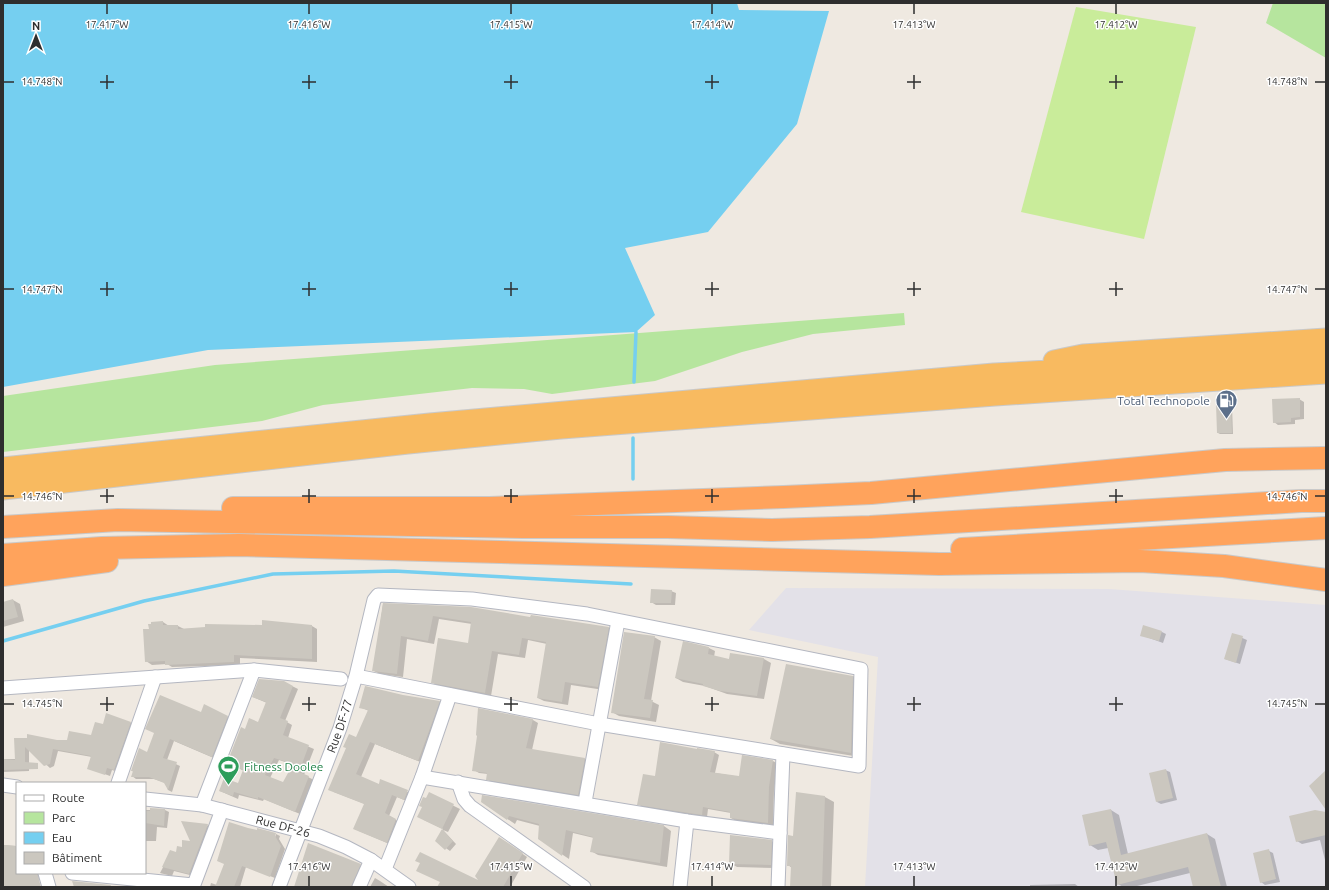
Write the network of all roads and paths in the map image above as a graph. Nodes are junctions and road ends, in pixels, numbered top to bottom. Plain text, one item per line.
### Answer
1 (1326, 339) edge
2 (1326, 356) edge
3 (1326, 373) edge
4 (994, 374) junction
5 (1326, 386) edge
6 (995, 395) junction
7 (1326, 458) edge
8 (3, 468) edge
9 (3, 489) edge
10 (1326, 501) edge
11 (118, 520) junction
12 (3, 527) edge
13 (1326, 528) edge
14 (239, 545) junction
15 (3, 555) edge
16 (773, 558) junction
17 (3, 575) edge
18 (1326, 580) edge
19 (618, 621) junction
20 (254, 670) junction
21 (356, 676) junction
22 (155, 678) junction
23 (341, 679) dead end
24 (3, 688) edge
25 (450, 695) junction
26 (599, 724) junction
27 (783, 754) junction
28 (422, 776) junction
29 (118, 782) edge
30 (458, 782) junction
31 (3, 785) edge
32 (16, 787) edge
33 (146, 798) edge
34 (585, 802) junction
35 (202, 805) junction
36 (222, 810) junction
37 (687, 821) junction
38 (300, 831) junction
39 (780, 833) junction
40 (371, 860) junction
41 (385, 869) junction
42 (45, 874) edge
43 (81, 874) edge
44 (193, 886) edge
45 (582, 886) edge
46 (49, 887) edge
47 (278, 887) edge
48 (359, 887) edge
49 (409, 887) edge
50 (680, 887) edge
51 (778, 887) edge

1 - 4 highway
2 - 4 highway
3 - 6 highway
4 - 8 highway
5 - 6 highway
6 - 9 highway
7 - 11 highway
10 - 11 highway
11 - 12 highway
13 - 16 highway
14 - 15 highway
14 - 16 highway
14 - 17 highway
16 - 18 highway
19 - 21 street, Rue DF-77
19 - 26 street
19 - 27 street
20 - 22 street
20 - 23 street
20 - 35 street
21 - 25 street
21 - 38 street, Rue DF-77
22 - 24 street
22 - 29 street
25 - 26 street
25 - 28 street
26 - 27 street
26 - 34 street
27 - 39 street
28 - 30 street
28 - 41 street
30 - 34 street
30 - 45 street
31 - 32 street
33 - 35 street, Rue DF-26
34 - 37 street
35 - 36 street, Rue DF-26
36 - 38 street, Rue DF-26
36 - 44 street
37 - 39 street
37 - 50 street
38 - 40 street, Rue DF-26
38 - 47 street, Rue DF-77
39 - 51 street
40 - 41 street, Rue DF-26
40 - 48 street
41 - 49 street, Rue DF-26
42 - 46 street
43 - 44 street

